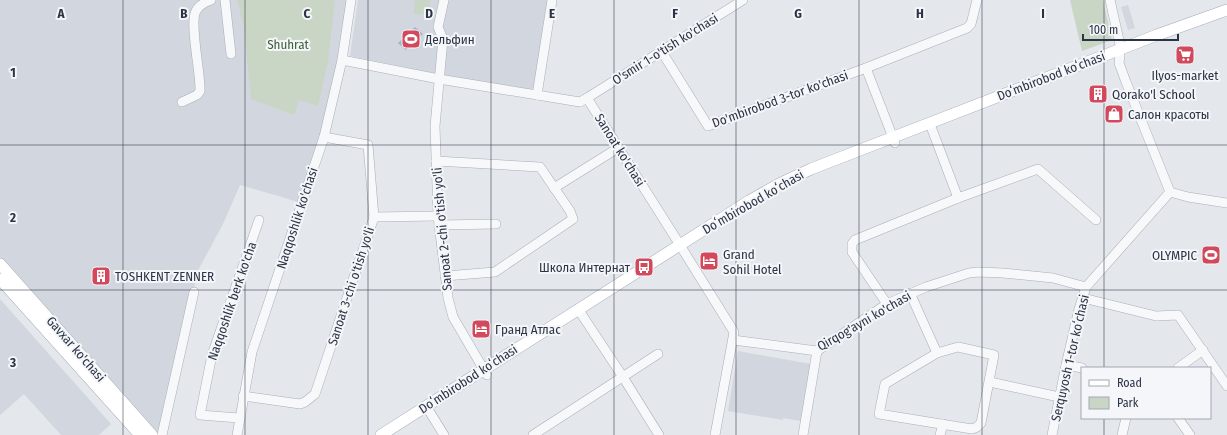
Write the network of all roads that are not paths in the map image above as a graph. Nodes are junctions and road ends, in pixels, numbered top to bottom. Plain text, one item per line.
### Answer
1 (211, 0) edge
2 (225, 0) edge
3 (351, 0) edge
4 (444, 0) edge
5 (552, 0) edge
6 (743, 0) edge
7 (977, 0) edge
8 (1110, 0) edge
9 (1227, 10) edge
10 (1227, 16) edge
11 (662, 52) junction
12 (231, 54) dead end
13 (1120, 55) junction
14 (342, 60) junction
15 (866, 68) junction
16 (439, 76) junction
17 (537, 95) junction
18 (587, 98) junction
19 (182, 102) dead end
20 (931, 126) junction
21 (324, 137) junction
22 (894, 140) junction
23 (618, 148) junction
24 (436, 161) junction
25 (554, 188) junction
26 (1170, 192) junction
27 (958, 198) junction
28 (1227, 203) edge
29 (374, 218) junction
30 (259, 220) dead end
31 (439, 220) junction
32 (1096, 220) dead end
33 (496, 224) dead end
34 (681, 247) junction
35 (0, 264) edge
36 (445, 276) junction
37 (0, 279) edge
38 (1086, 287) junction
39 (194, 292) dead end
40 (910, 293) junction
41 (1083, 298) junction
42 (886, 304) junction
43 (580, 312) junction
44 (733, 340) junction
45 (1203, 350) junction
46 (817, 351) junction
47 (938, 353) junction
48 (658, 354) dead end
49 (1066, 365) junction
50 (1179, 367) edge
51 (1081, 368) edge
52 (485, 372) junction
53 (623, 377) junction
54 (990, 382) junction
55 (1227, 386) edge
56 (243, 396) junction
57 (1059, 397) junction
58 (428, 409) junction
59 (239, 418) junction
60 (1126, 419) edge
61 (1179, 419) edge
62 (943, 424) junction
63 (140, 435) edge
64 (152, 435) edge
65 (162, 435) edge
66 (237, 435) edge
67 (381, 435) edge
68 (392, 435) edge
69 (444, 435) edge
70 (533, 435) edge
71 (659, 435) edge
72 (715, 435) edge
73 (803, 435) edge
74 (940, 435) edge
75 (1052, 435) edge
76 (1122, 435) edge
77 (1190, 435) edge

1 - 19 street
2 - 12 street
3 - 14 street, Naqqoshlik ko'chasi
4 - 16 street, Sanoat 2-chi o'tish yo'li
5 - 17 street
6 - 11 street, O'smir 1-o'tish ko'chasi
7 - 15 street, Do'mbirobod 3-tor ko'chasi
8 - 13 street
9 - 13 main road, Doʻmbirobod koʻchasi
10 - 13 main road, Doʻmbirobod koʻchasi
11 - 15 street, Do'mbirobod 3-tor ko'chasi
11 - 18 street, O'smir 1-o'tish ko'chasi
13 - 20 main road, Doʻmbirobod koʻchasi
13 - 26 street
14 - 16 street
14 - 21 street, Naqqoshlik ko'chasi
15 - 22 street
16 - 17 street
16 - 24 street, Sanoat 2-chi o'tish yo'li
17 - 18 street
18 - 23 street, Sanoat ko'chasi
20 - 22 main road, Doʻmbirobod koʻchasi
20 - 27 street
21 - 29 street, Sanoat 3-chi o'tish yo'li
21 - 56 street, Naqqoshlik ko'chasi
22 - 34 main road, Doʻmbirobod koʻchasi
23 - 25 street
23 - 34 street, Sanoat ko'chasi
24 - 25 street
24 - 31 street, Sanoat 2-chi o'tish yo'li
25 - 36 street
26 - 28 street
26 - 38 street, Serquyosh 1-tor koʻchasi
27 - 32 street
27 - 42 street
29 - 31 street
29 - 56 street, Sanoat 3-chi o'tish yo'li
30 - 59 street, Naqqoshlik berk ko'cha
31 - 33 street
31 - 36 street, Sanoat 2-chi o'tish yo'li
34 - 43 main road, Doʻmbirobod koʻchasi
34 - 44 street, Sanoat ko'chasi
35 - 64 main road, Gavxar ko'chasi
36 - 52 street, Sanoat 2-chi o'tish yo'li
37 - 63 main road, Gavxar ko'chasi
38 - 40 street, Qirqog'ayni ko'chasi
38 - 41 street, Serquyosh 1-tor koʻchasi
39 - 65 street
40 - 42 street, Qirqog'ayni ko'chasi
40 - 47 street
41 - 45 street
41 - 49 street, Serquyosh 1-tor koʻchasi
42 - 46 street, Qirqog'ayni ko'chasi
43 - 52 main road, Doʻmbirobod koʻchasi
43 - 53 street
44 - 46 street, Qirqog'ayni ko'chasi
44 - 72 street
45 - 50 street
45 - 55 street
46 - 73 street
47 - 54 street
47 - 62 street
48 - 53 street
49 - 51 street
49 - 57 street, Serquyosh 1-tor koʻchasi
52 - 58 main road, Doʻmbirobod koʻchasi
53 - 70 street
53 - 71 street
54 - 57 street
54 - 62 street
56 - 59 street, Naqqoshlik ko'chasi
57 - 75 street, Serquyosh 1-tor koʻchasi
58 - 67 main road, Doʻmbirobod koʻchasi
58 - 68 main road, Doʻmbirobod koʻchasi
58 - 69 street
59 - 66 street, Naqqoshlik ko'chasi
60 - 76 street
61 - 77 street
62 - 74 street

